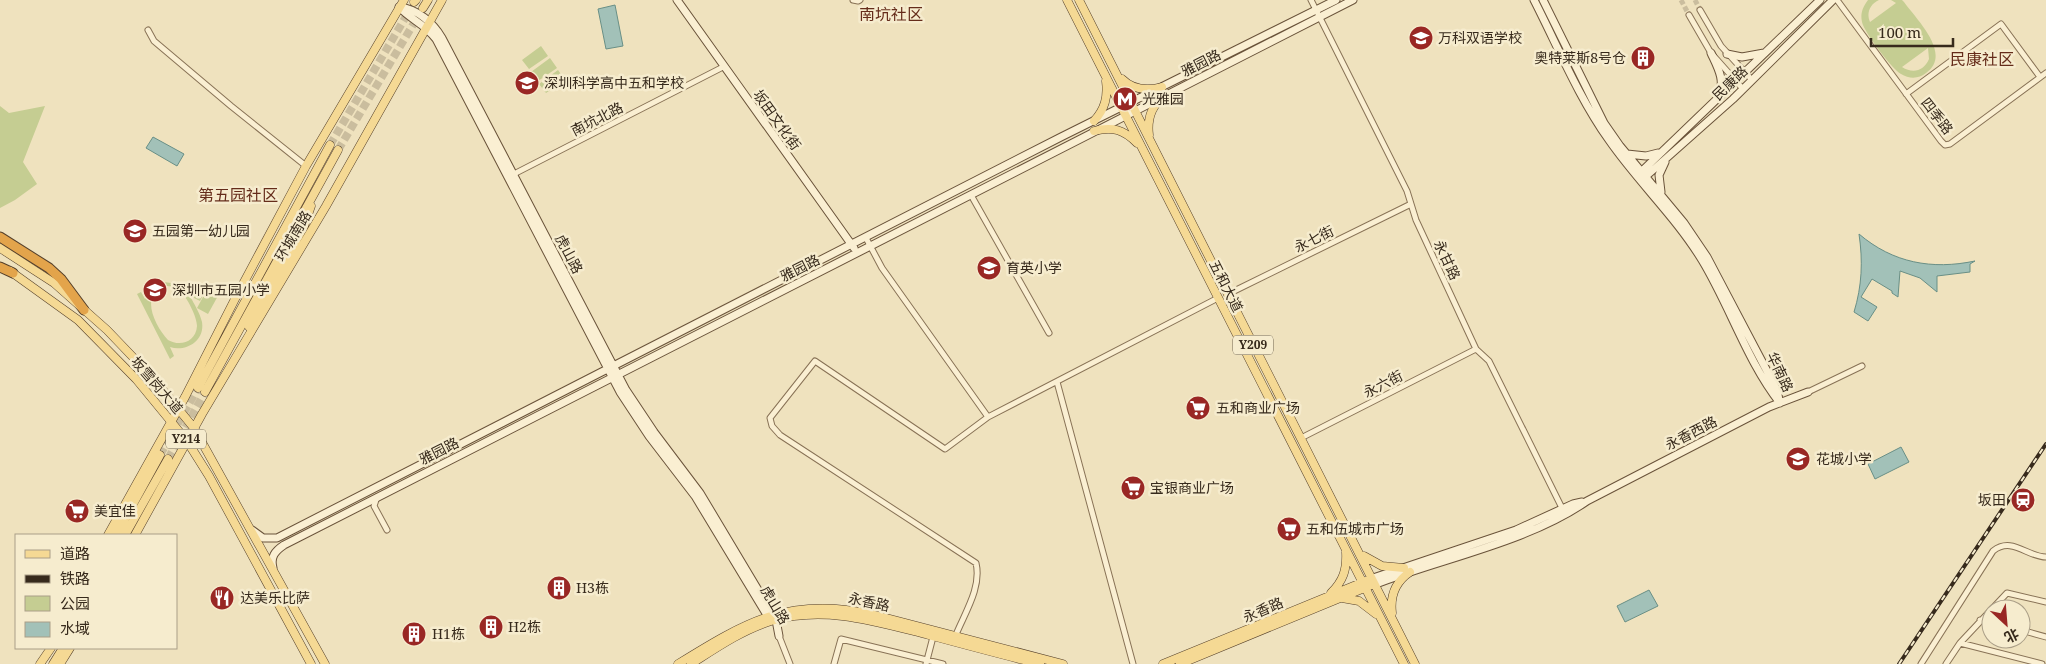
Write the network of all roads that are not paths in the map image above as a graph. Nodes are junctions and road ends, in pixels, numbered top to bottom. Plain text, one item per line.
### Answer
1 (428, 0) edge
2 (442, 0) edge
3 (678, 0) edge
4 (853, 0) edge
5 (860, 0) edge
6 (1067, 0) edge
7 (1079, 0) edge
8 (1311, 0) edge
9 (1336, 0) edge
10 (1352, 0) edge
11 (1534, 0) edge
12 (1543, 0) edge
13 (1820, 0) edge
14 (1833, 0) edge
15 (1837, 0) edge
16 (402, 3) edge
17 (423, 8) tunnel mouth
18 (1700, 10) tunnel mouth
19 (1317, 14) junction
20 (1689, 15) tunnel mouth
21 (428, 24) junction
22 (148, 30) dead end
23 (1766, 52) junction
24 (1711, 53) junction
25 (1727, 54) junction
26 (723, 67) junction
27 (1116, 72) junction
28 (1745, 73) junction
29 (2046, 73) edge
30 (1104, 74) junction
31 (2040, 77) junction
32 (1752, 80) junction
33 (1736, 82) junction
34 (1162, 87) junction
35 (1743, 89) junction
36 (1906, 94) junction
37 (1164, 96) junction
38 (1131, 102) junction
39 (1715, 102) junction
40 (1121, 107) junction
41 (1135, 111) junction
42 (1125, 116) junction
43 (1094, 120) junction
44 (1094, 131) junction
45 (1061, 137) junction
46 (1152, 144) junction
47 (330, 145) tunnel mouth
48 (1065, 146) junction
49 (338, 150) tunnel mouth
50 (1143, 150) junction
51 (1664, 150) junction
52 (1627, 154) junction
53 (1667, 159) junction
54 (306, 166) junction
55 (511, 176) junction
56 (1642, 176) junction
57 (318, 185) junction
58 (971, 195) junction
59 (1663, 197) junction
60 (297, 204) junction
61 (1411, 204) junction
62 (0, 237) edge
63 (866, 238) junction
64 (852, 245) junction
65 (870, 246) junction
66 (0, 248) edge
67 (857, 253) junction
68 (0, 266) edge
69 (13, 273) joint
70 (1228, 294) junction
71 (1218, 298) junction
72 (235, 299) junction
73 (84, 310) junction
74 (1049, 333) dead end
75 (1476, 349) junction
76 (238, 354) junction
77 (1862, 366) dead end
78 (611, 368) junction
79 (615, 376) junction
80 (1057, 382) junction
81 (1808, 392) joint
82 (1780, 403) junction
83 (179, 409) junction
84 (988, 417) junction
85 (172, 421) junction
86 (194, 428) junction
87 (1301, 438) junction
88 (187, 441) junction
89 (160, 454) tunnel mouth
90 (168, 459) tunnel mouth
91 (377, 497) junction
92 (364, 503) junction
93 (374, 506) junction
94 (1564, 512) junction
95 (252, 530) junction
96 (388, 530) dead end
97 (109, 534) edge
98 (117, 534) edge
99 (126, 534) edge
100 (136, 534) edge
101 (1353, 539) junction
102 (1344, 545) junction
103 (1359, 549) junction
104 (2046, 557) edge
105 (273, 568) junction
106 (1407, 570) junction
107 (1374, 581) junction
108 (1364, 585) junction
109 (1324, 598) junction
110 (1336, 600) junction
111 (2046, 602) edge
112 (772, 618) junction
113 (1980, 620) joint
114 (1394, 621) junction
115 (1383, 623) junction
116 (2031, 632) edge
117 (779, 636) joint
118 (2046, 636) edge
119 (933, 637) junction
120 (954, 639) junction
121 (1960, 643) junction
122 (43, 649) edge
123 (50, 649) edge
124 (62, 649) edge
125 (69, 649) edge
126 (926, 662) edge
127 (35, 664) edge
128 (40, 664) edge
129 (54, 664) edge
130 (60, 664) edge
131 (311, 664) edge
132 (325, 664) edge
133 (678, 664) edge
134 (691, 664) edge
135 (790, 664) edge
136 (834, 664) edge
137 (942, 664) edge
138 (1040, 664) edge
139 (1059, 664) edge
140 (1133, 664) edge
141 (1163, 664) edge
142 (1180, 664) edge
143 (1404, 664) edge
144 (1415, 664) edge
145 (1922, 664) edge
146 (1946, 664) edge
147 (2042, 664) edge

1 - 17 main road
2 - 21 main road, 环城南路
3 - 26 main road, 坂田文化街
4 - 5 street
6 - 30 main road, 五和大道 / Y209
7 - 27 main road, 五和大道 / Y209
8 - 19 street, 永甘路
9 - 19 main road, 雅园路
10 - 19 main road, 雅园路
11 - 56 main road, 华南路
12 - 52 main road, 华南路
13 - 23 main road, 民康路
14 - 32 main road, 民康路
15 - 36 street, 四季路
16 - 21 main road, 虎山路
16 - 54 main road, 环城南路
18 - 25 street
19 - 34 main road, 雅园路
19 - 37 main road, 雅园路
19 - 61 street, 永甘路
20 - 24 street
21 - 55 main road, 虎山路
21 - 76 main road, 环城南路
22 - 54 street
23 - 25 main road
23 - 28 main road, 民康路
24 - 33 street
24 - 39 main road
25 - 28 street
26 - 55 street, 南坑北路
26 - 64 main road, 坂田文化街
27 - 34 main road
27 - 38 main road, 五和大道 / Y209
28 - 32 street
28 - 33 main road, 民康路
29 - 31 street, 四季路
30 - 40 main road, 五和大道 / Y209
30 - 43 main road
31 - 36 street, 四季路
31 - 36 street
32 - 35 main road, 民康路
33 - 35 street
33 - 39 main road, 民康路
34 - 38 main road, 雅园路
35 - 53 main road, 民康路
37 - 41 main road, 雅园路
37 - 46 main road
38 - 40 main road, 雅园路
38 - 41 main road, 五和大道 / Y209
39 - 51 main road, 民康路
40 - 42 main road, 五和大道 / Y209
40 - 43 main road, 雅园路
41 - 42 main road, 雅园路
41 - 46 main road, 五和大道 / Y209
42 - 44 main road, 雅园路
42 - 50 main road, 五和大道 / Y209
43 - 45 main road, 雅园路
44 - 48 main road, 雅园路
44 - 50 main road
45 - 48 main road
45 - 63 main road, 雅园路
46 - 70 main road, 五和大道 / Y209
47 - 60 main road, 环城南路
48 - 58 main road, 雅园路
49 - 57 main road, 环城南路
50 - 71 main road, 五和大道 / Y209
51 - 52 main road
51 - 56 main road, 民康路
52 - 56 main road, 华南路
53 - 56 main road, 民康路
53 - 59 main road
54 - 72 main road, 环城南路
55 - 78 main road, 虎山路
56 - 59 main road, 华南路
56 - 82 main road, 华南路
57 - 60 main road, 环城南路
57 - 76 main road
58 - 65 main road, 雅园路
58 - 74 street
59 - 82 main road, 华南路
60 - 72 main road
61 - 70 street, 永七街
61 - 75 street, 永甘路
62 - 73 highway
63 - 64 main road, 雅园路
63 - 65 street
64 - 67 main road, 坂田文化街
64 - 78 main road, 雅园路
65 - 67 main road, 雅园路
65 - 84 street
66 - 73 main road, 坂雪岗大道 / Y214
67 - 79 main road, 雅园路
68 - 69 highway
69 - 85 main road, 坂雪岗大道 / Y214
70 - 87 main road, 五和大道 / Y209
71 - 80 street
71 - 102 main road, 五和大道 / Y209
72 - 83 main road, 环城南路
73 - 83 main road, 坂雪岗大道 / Y214
75 - 87 street, 永六街
75 - 94 street, 永甘路
76 - 86 main road, 环城南路
77 - 81 street
78 - 79 main road, 虎山路
78 - 95 main road, 雅园路
79 - 91 main road, 雅园路
79 - 112 main road, 虎山路
80 - 84 street
80 - 140 street
81 - 82 main road, 永香西路
82 - 94 main road, 永香西路
83 - 85 main road, 环城南路
83 - 86 main road, 坂雪岗大道 / Y214
84 - 120 street
85 - 88 main road, 坂雪岗大道 / Y214
85 - 97 main road, 环城南路
86 - 88 main road, 环城南路
86 - 95 main road, 坂雪岗大道 / Y214
87 - 101 main road, 五和大道 / Y209
88 - 100 main road, 环城南路
88 - 131 main road, 坂雪岗大道 / Y214
89 - 98 main road
90 - 99 main road
91 - 92 main road, 雅园路
91 - 93 street
92 - 93 street
92 - 105 main road, 雅园路
93 - 96 street
94 - 106 main road, 永香西路
95 - 105 main road, 坂雪岗大道 / Y214
101 - 102 main road
101 - 103 main road, 五和大道 / Y209
102 - 108 main road, 五和大道 / Y209
102 - 109 main road
103 - 106 main road
103 - 107 main road, 五和大道 / Y209
104 - 145 street
105 - 132 main road, 坂雪岗大道 / Y214
106 - 107 main road, 永香西路
106 - 114 main road
107 - 108 main road, 永香路
107 - 114 main road, 五和大道 / Y209
108 - 109 main road, 永香路
108 - 110 main road, 永香路
108 - 115 main road, 五和大道 / Y209
109 - 141 main road, 永香路
110 - 115 main road
110 - 142 main road, 永香路
111 - 113 street
112 - 117 main road, 虎山路
112 - 119 main road, 永香路
112 - 120 main road, 永香路
112 - 133 main road, 永香路
112 - 134 main road, 永香路
113 - 121 street
114 - 115 main road
114 - 144 main road, 五和大道 / Y209
115 - 143 main road, 五和大道 / Y209
116 - 118 street
117 - 135 street
119 - 120 main road, 永香路
119 - 126 street
120 - 138 main road, 永香路
120 - 139 main road, 永香路
121 - 146 street
121 - 147 street
122 - 127 main road
123 - 128 main road
124 - 129 main road
125 - 130 main road
126 - 136 street
126 - 137 street

